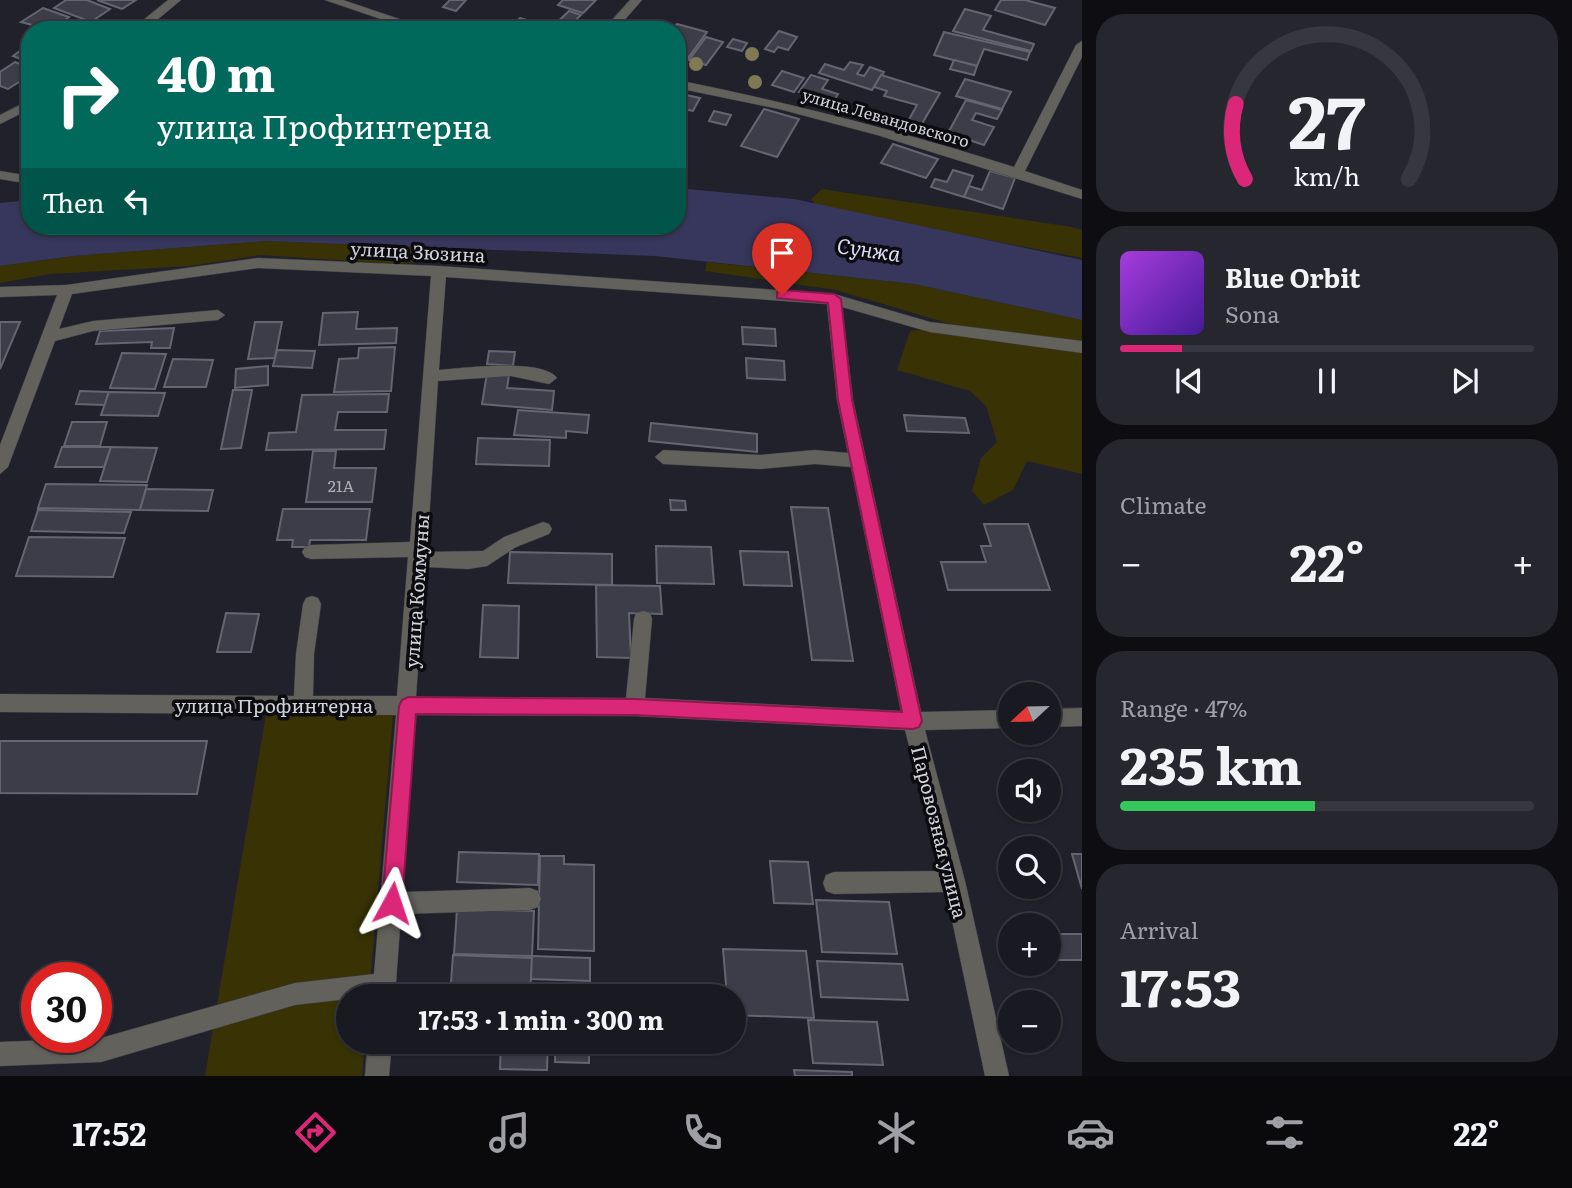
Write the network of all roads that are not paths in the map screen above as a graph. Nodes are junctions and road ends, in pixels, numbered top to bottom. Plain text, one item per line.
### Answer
1 (175, 0) edge
2 (331, 0) edge
3 (636, 0) edge
4 (148, 21) edge
5 (398, 21) edge
6 (618, 21) edge
7 (1082, 45) edge
8 (686, 86) edge
9 (21, 109) edge
10 (0, 120) edge
11 (1018, 172) junction
12 (0, 175) edge
13 (21, 178) edge
14 (1082, 195) edge
15 (439, 271) junction
16 (66, 290) junction
17 (0, 292) edge
18 (834, 299) junction
19 (218, 315) dead end
20 (48, 337) junction
21 (1082, 348) edge
22 (432, 376) junction
23 (549, 378) dead end
24 (663, 457) dead end
25 (859, 461) junction
26 (0, 467) edge
27 (543, 529) dead end
28 (311, 552) dead end
29 (419, 554) junction
30 (312, 604) dead end
31 (643, 619) dead end
32 (0, 704) edge
33 (303, 705) junction
34 (408, 706) junction
35 (635, 707) junction
36 (1061, 718) edge
37 (1082, 718) edge
38 (998, 719) edge
39 (913, 721) junction
40 (954, 881) junction
41 (834, 883) dead end
42 (530, 899) dead end
43 (392, 903) junction
44 (385, 984) edge
45 (336, 992) edge
46 (0, 1054) edge
47 (379, 1054) edge
48 (377, 1076) edge
49 (997, 1076) edge

1 - 4 street
2 - 5 street
3 - 6 street
7 - 11 street
8 - 11 street, улица Левандовского
9 - 10 street
11 - 14 street, улица Левандовского
12 - 13 street
15 - 16 street, улица Зюзина
15 - 18 street, улица Зюзина
15 - 22 street, улица Коммуны
16 - 17 street, улица Зюзина
16 - 20 street
18 - 21 street, улица Зюзина
18 - 25 street, Паровозная улица
19 - 20 street
20 - 26 street
22 - 23 street
22 - 29 street, улица Коммуны
24 - 25 street
25 - 39 street, Паровозная улица
27 - 29 street
28 - 29 street
29 - 34 street, улица Коммуны
30 - 33 street
31 - 35 street
32 - 33 street, улица Профинтерна
33 - 34 street, улица Профинтерна
34 - 35 street, улица Профинтерна
34 - 43 street, улица Коммуны
35 - 39 street, улица Профинтерна
36 - 37 street
38 - 39 street, улица Профинтерна
39 - 40 street, Паровозная улица
40 - 41 street
40 - 49 street, Паровозная улица
42 - 43 street
43 - 44 street, улица Коммуны
45 - 46 street
47 - 48 street

